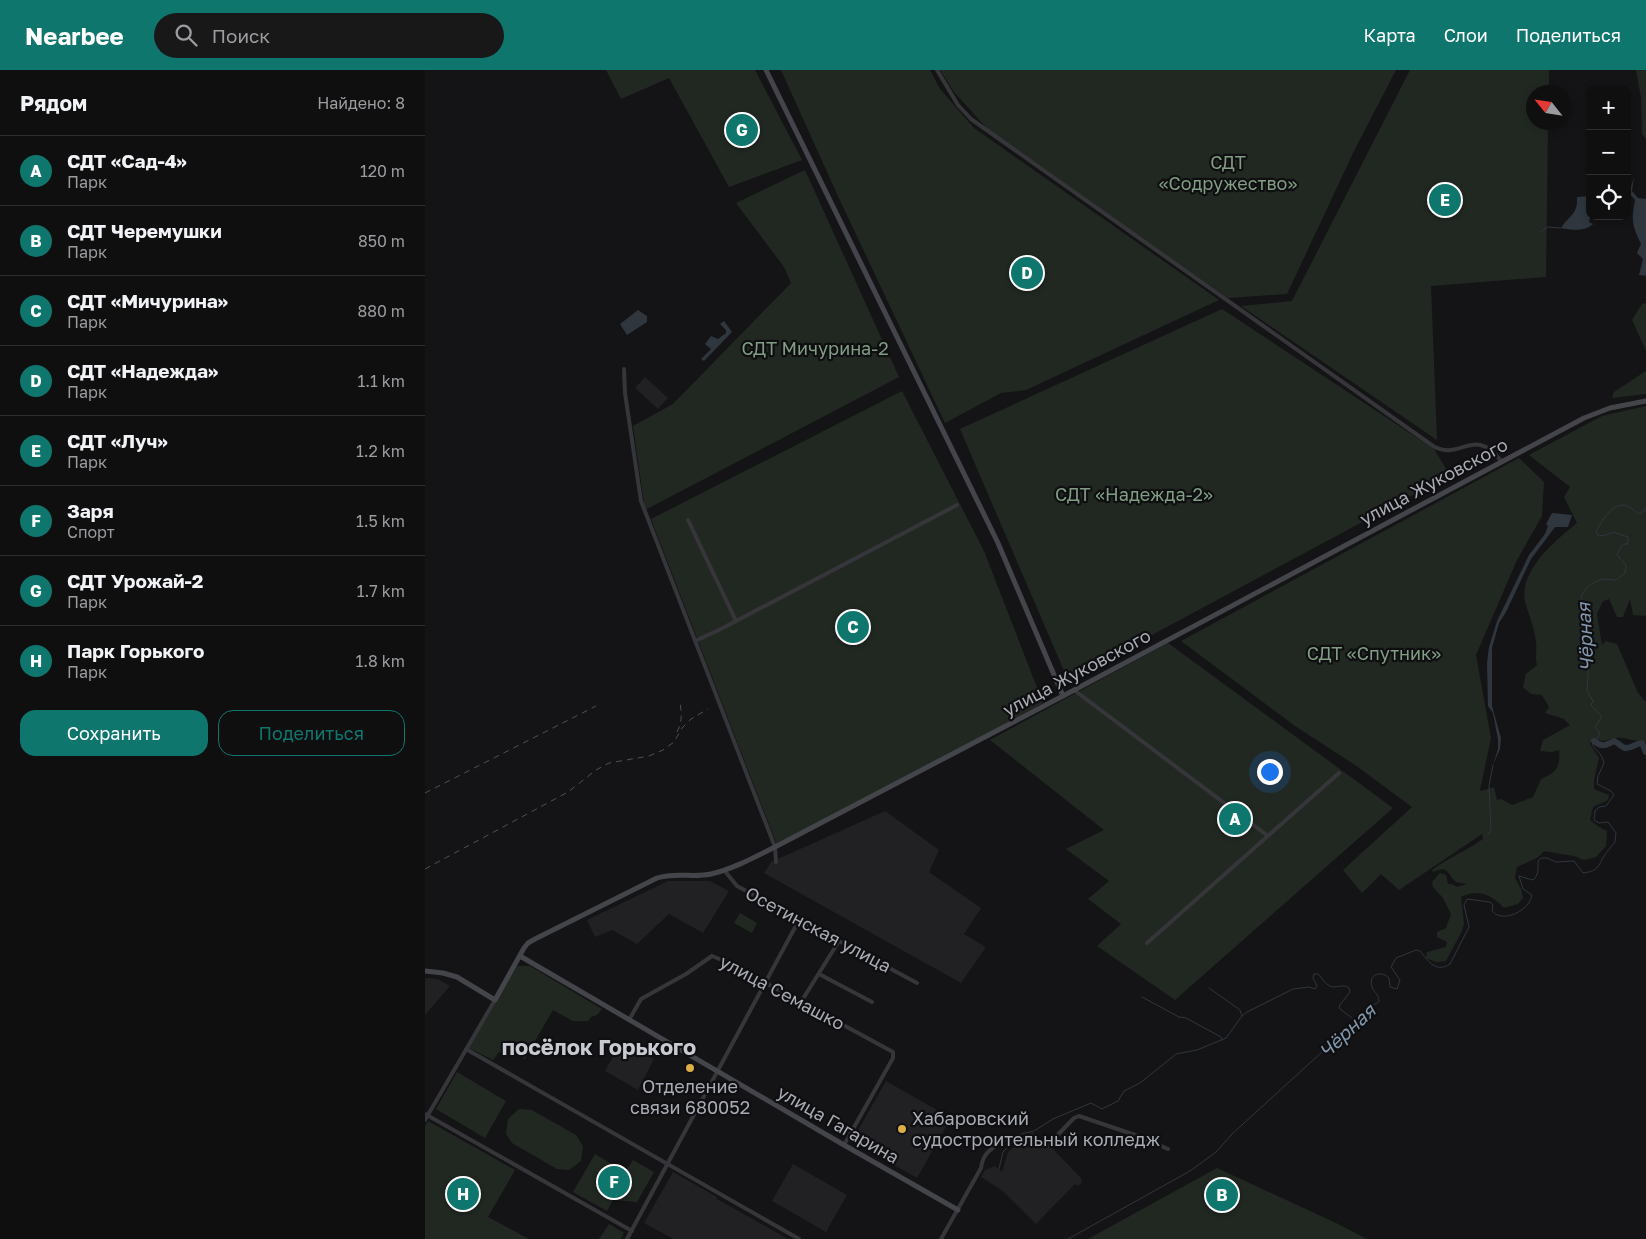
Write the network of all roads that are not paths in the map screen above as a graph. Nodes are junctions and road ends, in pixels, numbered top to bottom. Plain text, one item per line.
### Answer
1 (766, 70) edge
2 (937, 70) edge
3 (624, 369) dead end
4 (1646, 401) edge
5 (1502, 462) junction
6 (957, 505) dead end
7 (688, 520) dead end
8 (736, 621) junction
9 (695, 640) junction
10 (1074, 690) junction
11 (1063, 696) junction
12 (1339, 773) dead end
13 (1268, 836) junction
14 (775, 847) junction
15 (776, 862) dead end
16 (724, 870) junction
17 (799, 920) junction
18 (839, 941) junction
19 (1147, 943) dead end
20 (520, 956) junction
21 (425, 971) edge
22 (819, 974) junction
23 (917, 983) dead end
24 (764, 984) junction
25 (495, 1000) junction
26 (801, 1002) junction
27 (872, 1002) dead end
28 (629, 1020) junction
29 (466, 1050) junction
30 (716, 1071) junction
31 (426, 1116) edge
32 (844, 1145) junction
33 (1168, 1149) dead end
34 (666, 1165) junction
35 (957, 1210) junction
36 (631, 1231) junction
37 (627, 1239) edge
38 (799, 1239) edge
39 (941, 1239) edge

1 - 11 main road
2 - 5 street
3 - 9 street
4 - 5 main road, улица Жуковского
5 - 10 main road, улица Жуковского
6 - 8 street
7 - 8 street
8 - 9 street
9 - 14 street
10 - 11 main road, улица Жуковского
10 - 13 street
11 - 14 main road, улица Жуковского
12 - 13 street
13 - 19 street
14 - 15 street
14 - 16 main road, улица Жуковского
16 - 17 street, Осетинская улица
16 - 20 main road, улица Жуковского
17 - 18 street, Осетинская улица
17 - 24 street
18 - 22 street
18 - 23 street, Осетинская улица
20 - 25 main road, улица Жуковского
20 - 28 main road, улица Гагарина
21 - 25 main road
22 - 26 street
22 - 27 street
24 - 26 street, улица Семашко
24 - 28 street, улица Семашко
24 - 30 street
25 - 29 street
26 - 32 street, улица Семашко
28 - 30 main road, улица Гагарина
29 - 31 street
29 - 34 street
30 - 32 main road, улица Гагарина
30 - 34 street
31 - 36 street
32 - 35 main road, улица Гагарина
33 - 35 street
34 - 36 street
34 - 38 street
35 - 39 street
36 - 37 street

